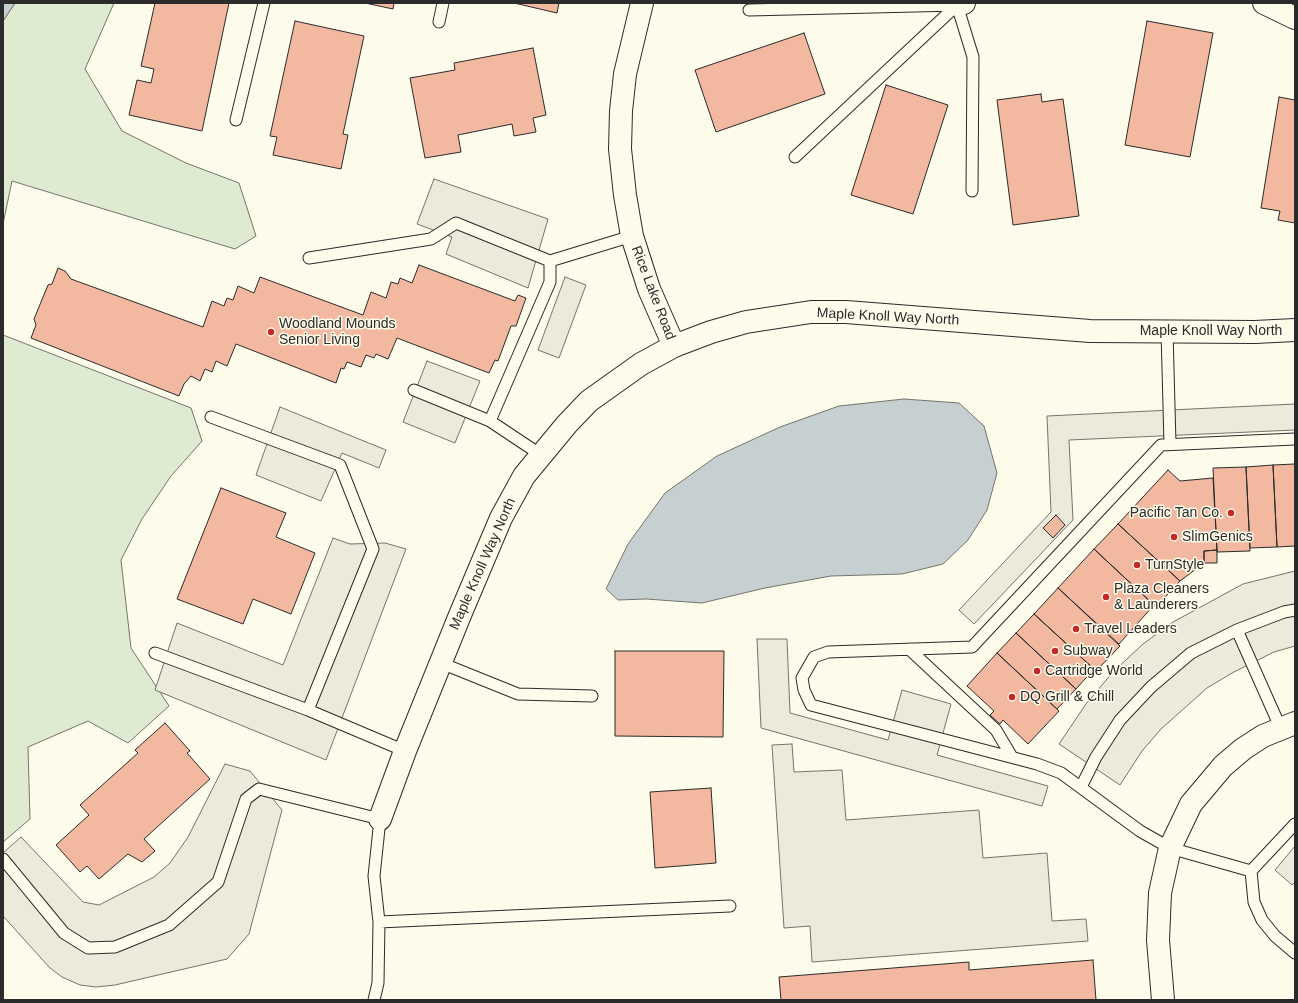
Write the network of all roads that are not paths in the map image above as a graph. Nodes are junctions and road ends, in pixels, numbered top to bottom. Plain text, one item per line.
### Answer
1 (264, 3) edge
2 (443, 3) edge
3 (642, 3) edge
4 (1264, 3) edge
5 (961, 4) edge
6 (749, 10) dead end
7 (1295, 18) edge
8 (439, 22) dead end
9 (236, 120) dead end
10 (795, 157) dead end
11 (972, 191) dead end
12 (632, 236) junction
13 (310, 258) dead end
14 (550, 261) junction
15 (1295, 330) edge
16 (1167, 331) junction
17 (674, 346) junction
18 (414, 390) dead end
19 (211, 417) dead end
20 (490, 421) junction
21 (1295, 439) edge
22 (1170, 444) junction
23 (541, 455) junction
24 (1295, 610) edge
25 (1237, 630) junction
26 (909, 649) junction
27 (155, 653) dead end
28 (441, 663) junction
29 (592, 696) dead end
30 (308, 710) junction
31 (1288, 726) edge
32 (405, 751) junction
33 (1012, 757) junction
34 (1081, 787) junction
35 (380, 819) junction
36 (1295, 824) edge
37 (1170, 848) junction
38 (3, 859) edge
39 (1251, 871) junction
40 (730, 906) dead end
41 (378, 922) junction
42 (1295, 953) edge
43 (374, 1000) edge
44 (1163, 1000) edge

1 - 9 lane
2 - 8 lane
3 - 12 street, Rice Lake Road
4 - 7 street
5 - 6 lane
5 - 10 lane
5 - 11 lane
12 - 14 lane
12 - 17 street, Rice Lake Road
13 - 14 lane
14 - 20 lane
15 - 16 street, Maple Knoll Way North
16 - 17 street, Maple Knoll Way North
16 - 22 lane
17 - 23 street, Maple Knoll Way North
18 - 20 lane
19 - 30 lane
20 - 23 lane
21 - 22 lane
22 - 26 lane
23 - 28 street, Maple Knoll Way North
24 - 25 lane
25 - 31 lane
25 - 34 lane
26 - 33 lane
26 - 33 lane
27 - 30 lane
28 - 29 lane
28 - 32 street, Maple Knoll Way North
30 - 32 lane
31 - 37 street
32 - 35 street, Maple Knoll Way North
33 - 34 lane
34 - 37 lane
35 - 38 lane
35 - 41 lane
36 - 39 lane
37 - 39 lane
37 - 44 street
39 - 42 lane
40 - 41 lane
41 - 43 lane

